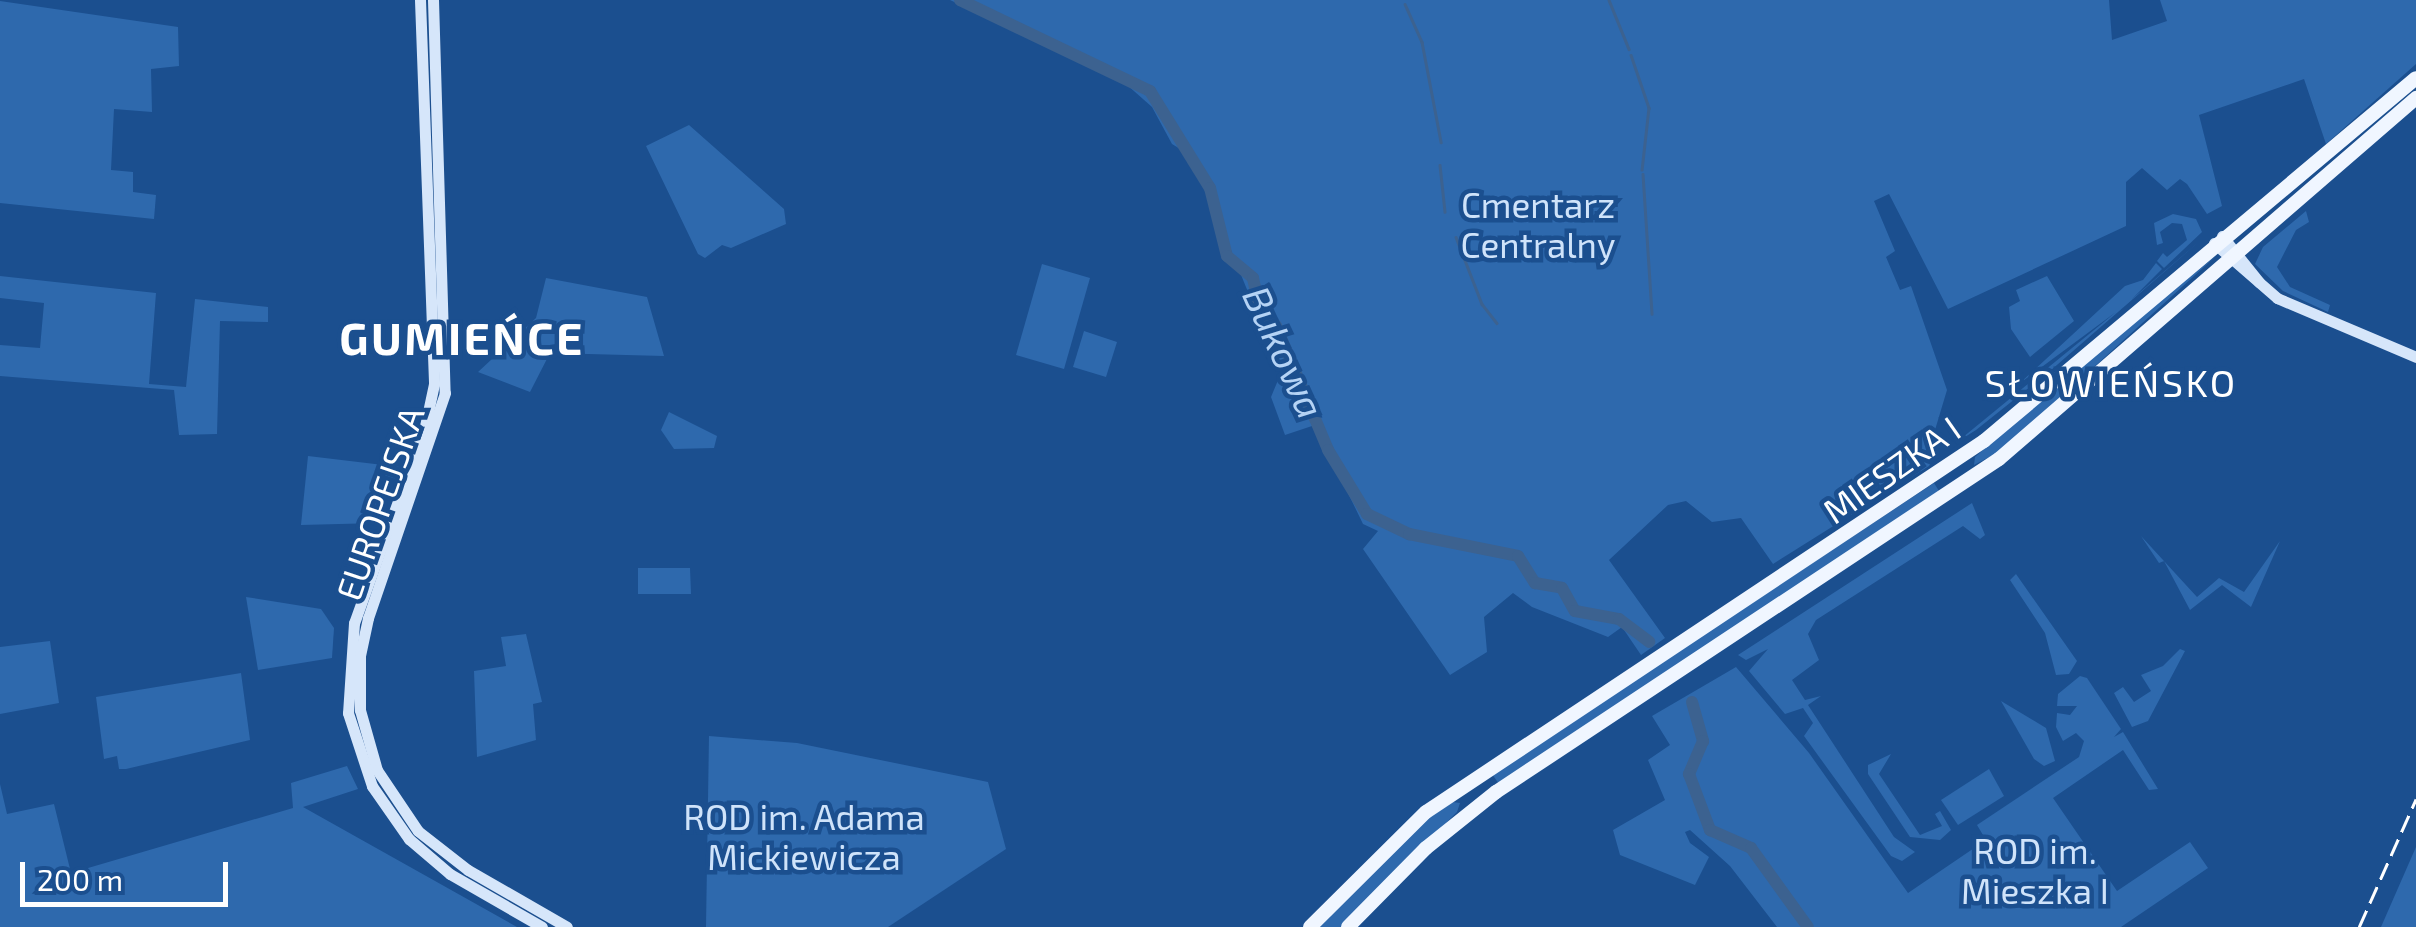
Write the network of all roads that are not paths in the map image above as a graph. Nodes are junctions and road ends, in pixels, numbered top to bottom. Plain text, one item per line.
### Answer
1 (420, 0) edge
2 (432, 0) edge
3 (2416, 78) edge
4 (2416, 98) edge
5 (2218, 240) junction
6 (2234, 257) junction
7 (2416, 357) edge
8 (542, 927) edge
9 (567, 927) edge
10 (1310, 927) edge
11 (1348, 927) edge

1 - 8 main road, EUROPEJSKA
2 - 9 main road, EUROPEJSKA
3 - 5 main road, MIESZKA I
4 - 6 main road, MIESZKA I
5 - 6 main road
5 - 10 main road, MIESZKA I
6 - 7 main road
6 - 11 main road, MIESZKA I

